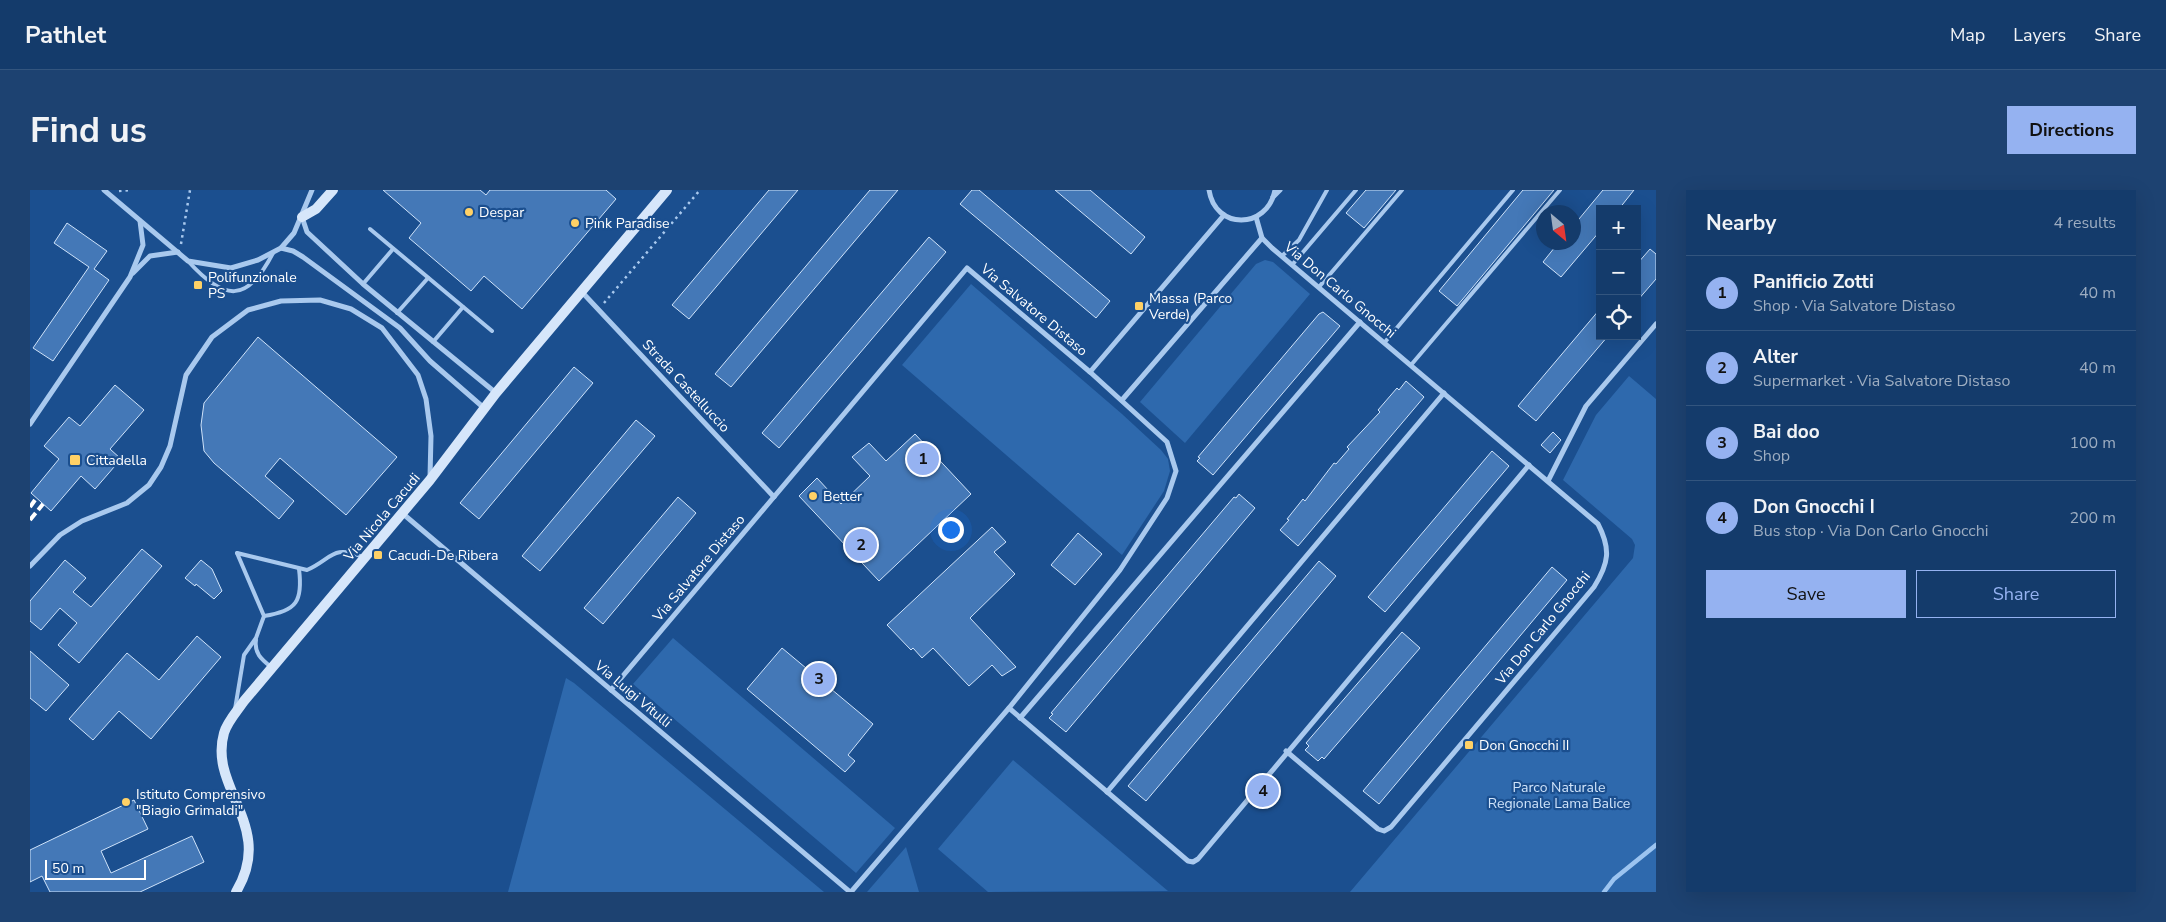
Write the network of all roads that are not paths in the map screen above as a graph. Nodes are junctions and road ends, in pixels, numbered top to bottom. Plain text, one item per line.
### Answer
1 (104, 190) edge
2 (312, 190) edge
3 (333, 190) edge
4 (667, 190) edge
5 (1210, 190) edge
6 (1275, 190) edge
7 (1280, 190) edge
8 (1327, 190) edge
9 (1356, 190) edge
10 (1402, 190) edge
11 (1513, 190) edge
12 (1560, 190) edge
13 (1273, 198) junction
14 (1224, 215) junction
15 (302, 217) junction
16 (1256, 217) junction
17 (140, 220) junction
18 (370, 229) dead end
19 (1262, 238) junction
20 (281, 248) junction
21 (393, 249) junction
22 (178, 252) junction
23 (273, 252) junction
24 (1282, 256) junction
25 (188, 260) junction
26 (1292, 265) junction
27 (130, 277) junction
28 (428, 278) junction
29 (363, 284) junction
30 (1319, 287) junction
31 (581, 291) junction
32 (463, 307) junction
33 (397, 313) junction
34 (1360, 322) junction
35 (1656, 324) edge
36 (492, 331) dead end
37 (433, 342) junction
38 (1385, 342) junction
39 (1411, 365) junction
40 (1090, 372) junction
41 (496, 393) junction
42 (1444, 394) junction
43 (1122, 400) junction
44 (484, 408) junction
45 (30, 424) edge
46 (1529, 465) junction
47 (430, 480) junction
48 (1548, 481) junction
49 (774, 497) junction
50 (402, 513) junction
51 (365, 558) junction
52 (30, 566) edge
53 (300, 569) junction
54 (264, 616) junction
55 (256, 638) junction
56 (272, 668) junction
57 (611, 690) junction
58 (1009, 708) junction
59 (234, 717) junction
60 (1020, 718) junction
61 (1286, 752) junction
62 (1107, 792) junction
63 (236, 892) edge
64 (850, 892) edge

1 - 17 street
2 - 15 street
3 - 15 street
4 - 31 street, Via Nicola Cacudi
5 - 14 street
6 - 13 street
7 - 13 street
8 - 24 lane
9 - 26 lane
10 - 30 lane
11 - 38 lane
12 - 39 lane
13 - 16 street
14 - 16 street
14 - 40 street
15 - 20 street
15 - 29 street
16 - 19 street
17 - 22 street
17 - 27 street
18 - 21 lane
19 - 24 street, Via Don Carlo Gnocchi
19 - 43 street
20 - 23 street
20 - 44 street
21 - 28 lane
21 - 29 lane
22 - 25 street
22 - 27 street
23 - 25 street
23 - 25 lane
24 - 26 street, Via Don Carlo Gnocchi
26 - 30 street, Via Don Carlo Gnocchi
27 - 45 street
28 - 32 lane
28 - 33 lane
29 - 33 street
30 - 34 street, Via Don Carlo Gnocchi
31 - 41 street, Via Nicola Cacudi
31 - 49 street, Strada Castelluccio
32 - 36 lane
32 - 37 lane
33 - 37 street
34 - 38 street, Via Don Carlo Gnocchi
34 - 60 street
35 - 48 street
37 - 41 street
38 - 39 street, Via Don Carlo Gnocchi
39 - 42 street, Via Don Carlo Gnocchi
40 - 43 street, Via Salvatore Distaso
40 - 49 street, Via Salvatore Distaso
41 - 44 street, Via Nicola Cacudi
42 - 46 street, Via Don Carlo Gnocchi
42 - 62 street
43 - 58 street, Via Salvatore Distaso
44 - 47 street, Via Nicola Cacudi
46 - 48 street, Via Don Carlo Gnocchi
46 - 61 street
47 - 50 street, Via Nicola Cacudi
47 - 52 street
48 - 61 street, Via Don Carlo Gnocchi
49 - 57 street, Via Salvatore Distaso
50 - 51 street, Via Nicola Cacudi
50 - 57 street, Via Luigi Vitulli
51 - 53 lane
51 - 56 street, Via Nicola Cacudi
53 - 54 lane
53 - 54 lane
54 - 55 lane
55 - 56 lane
55 - 59 lane
56 - 59 street, Via Nicola Cacudi
57 - 64 street, Via Luigi Vitulli
58 - 60 street
58 - 64 street, Via Luigi Vitulli
59 - 63 street, Via Nicola Cacudi
60 - 62 street
61 - 62 street

